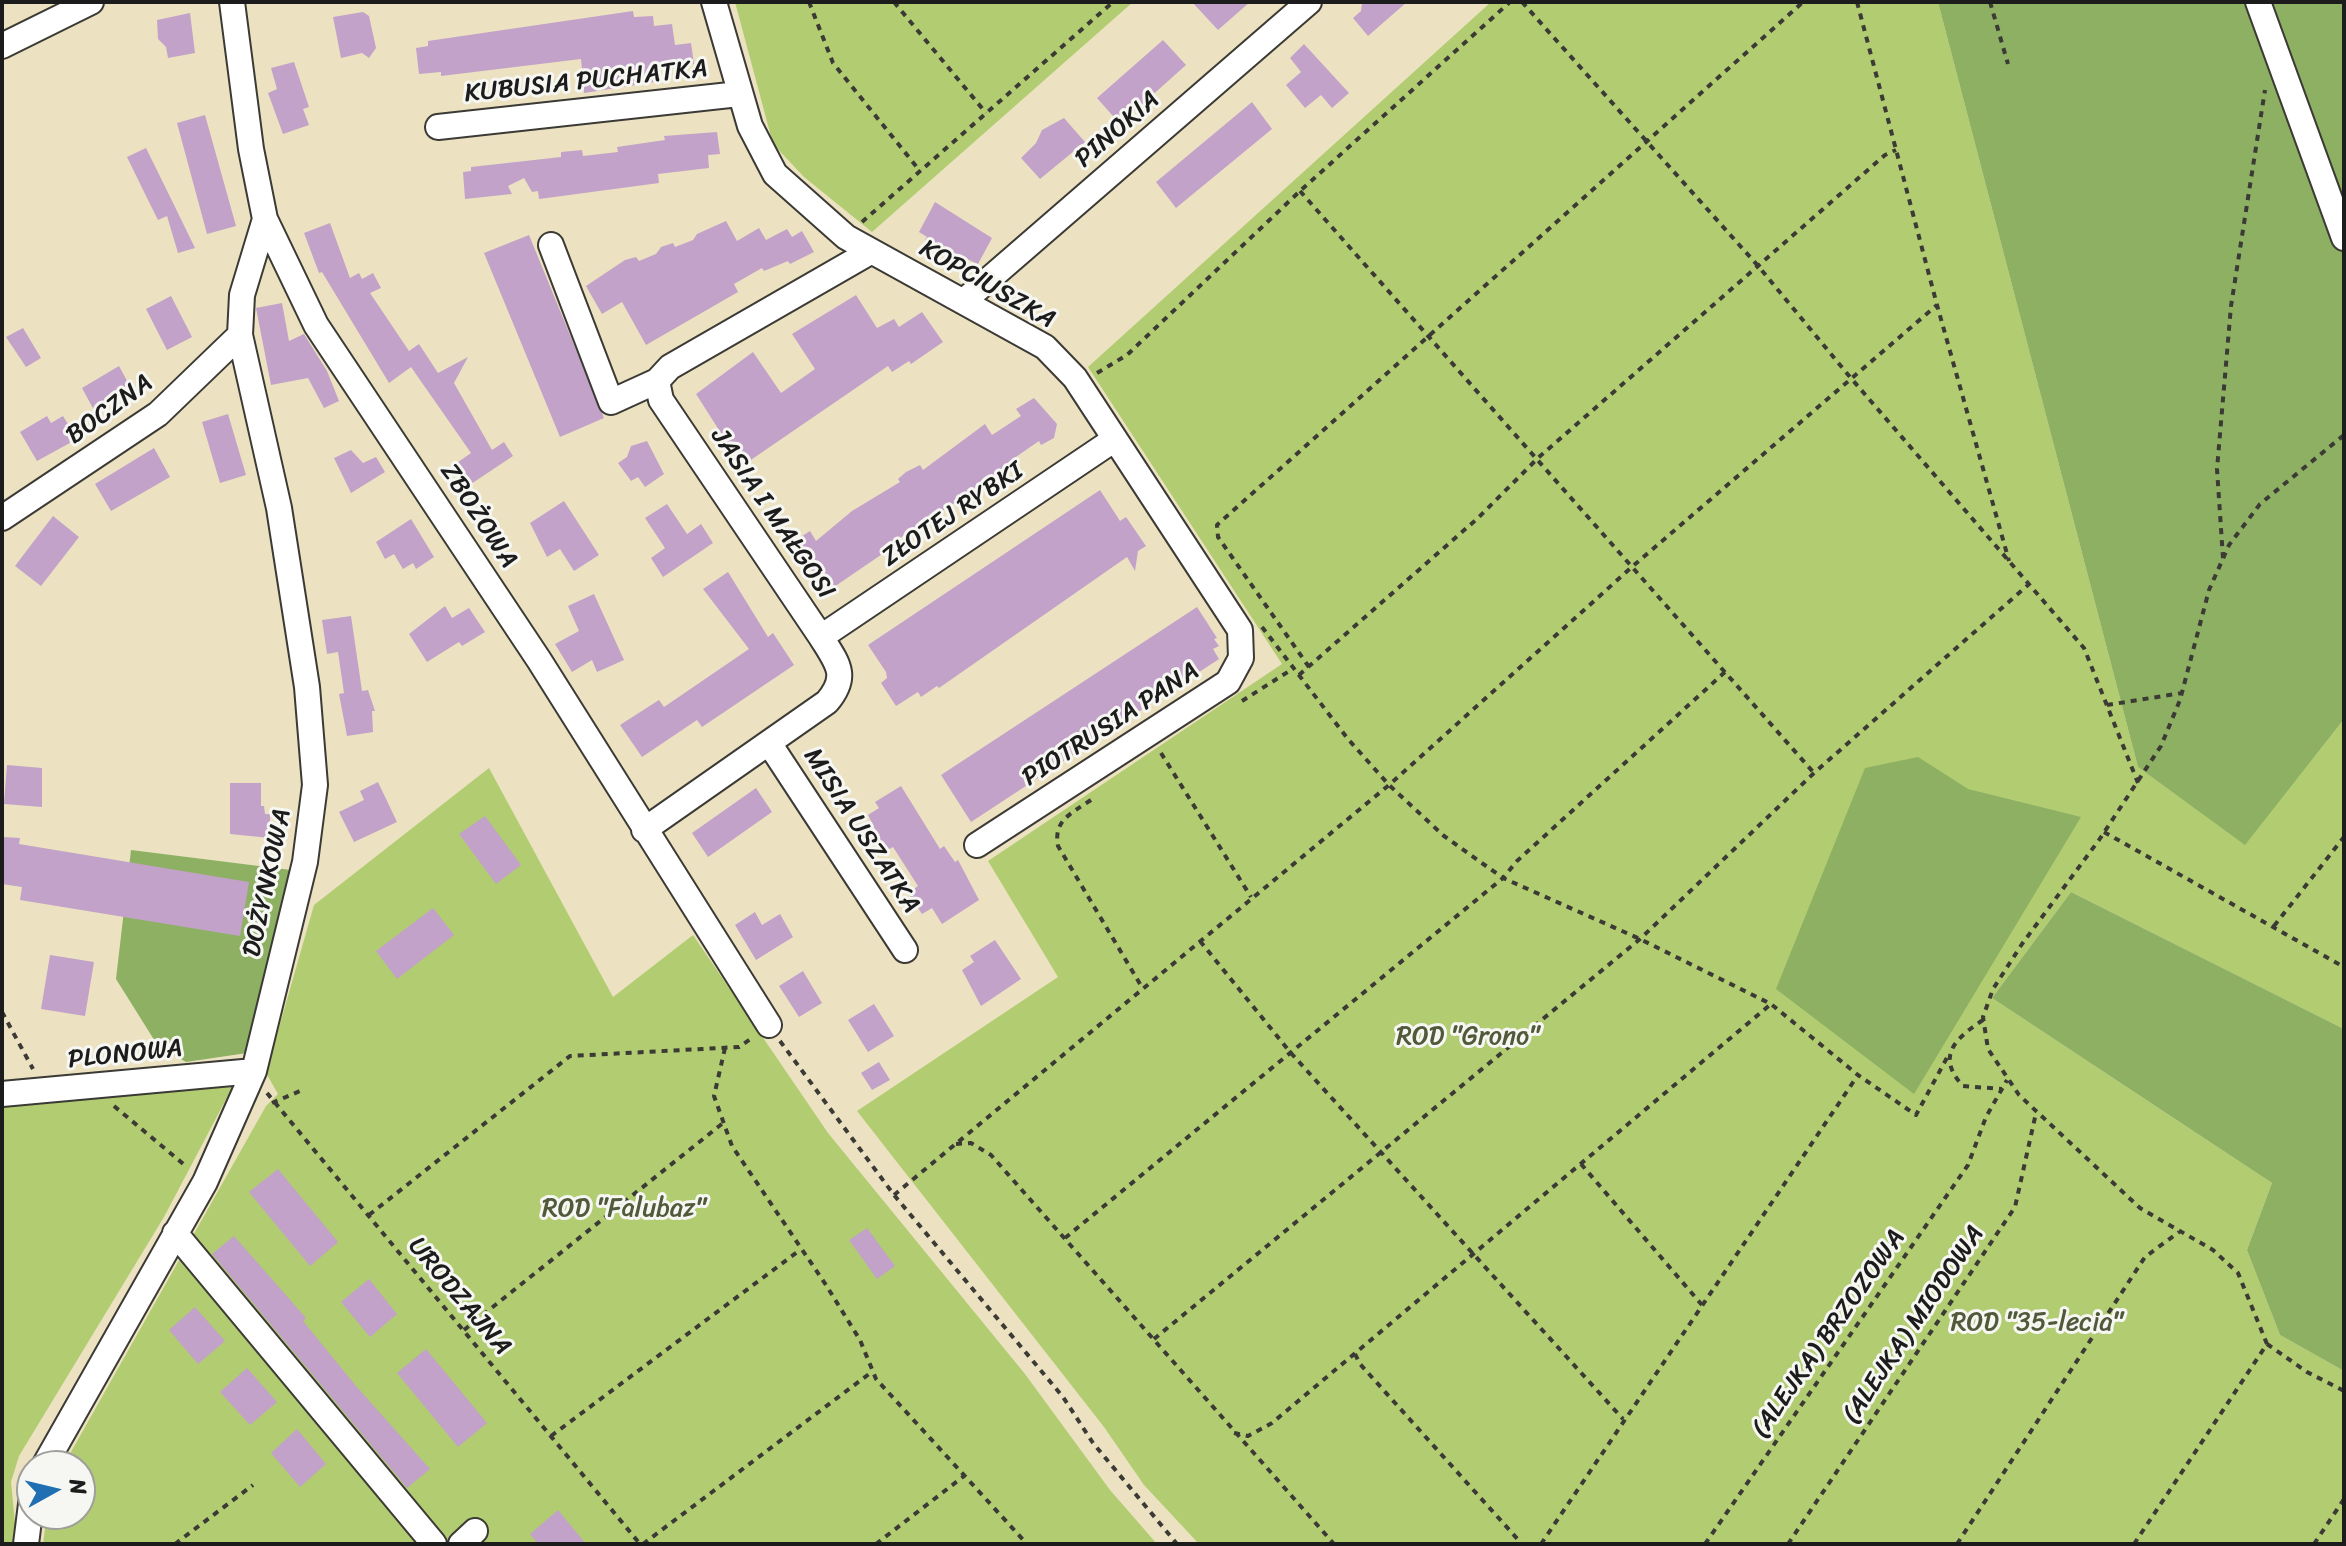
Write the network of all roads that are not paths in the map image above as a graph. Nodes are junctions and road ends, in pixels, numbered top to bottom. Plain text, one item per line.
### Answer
1 (91, 2) edge
2 (232, 2) edge
3 (714, 2) edge
4 (1309, 2) edge
5 (2258, 2) edge
6 (2, 46) edge
7 (739, 94) junction
8 (438, 127) dead end
9 (265, 219) junction
10 (2344, 238) edge
11 (551, 245) dead end
12 (870, 252) junction
13 (965, 300) junction
14 (240, 335) junction
15 (657, 381) junction
16 (1115, 439) junction
17 (2, 518) edge
18 (1249, 625) joint
19 (821, 637) junction
20 (769, 743) junction
21 (644, 830) junction
22 (977, 845) dead end
23 (905, 950) dead end
24 (769, 1025) road end
25 (254, 1071) junction
26 (2, 1094) edge
27 (175, 1233) junction
28 (53, 1450) edge
29 (434, 1544) edge

1 - 6 street
2 - 9 street, ZBOŻOWA
3 - 7 street, KOPCIUSZKA
4 - 13 street, PINOKIA
5 - 10 street
7 - 8 street, KUBUSIA PUCHATKA
7 - 12 street, KOPCIUSZKA
9 - 14 street, DOŻYNKOWA
9 - 21 street, ZBOŻOWA
11 - 15 street
12 - 13 street, KOPCIUSZKA
12 - 15 street
13 - 16 street, KOPCIUSZKA
14 - 17 street, BOCZNA
14 - 25 street, DOŻYNKOWA
15 - 19 street, JASIA I MAŁGOSI
16 - 18 street, KOPCIUSZKA
16 - 19 street, ZŁOTEJ RYBKI
18 - 22 street, PIOTRUSIA PANA
19 - 20 street, JASIA I MAŁGOSI
20 - 21 street, JASIA I MAŁGOSI
20 - 23 street, MISIA USZATKA
21 - 24 street, ZBOŻOWA
25 - 26 street, PLONOWA
25 - 27 street, DOŻYNKOWA
27 - 28 street, DOŻYNKOWA
27 - 29 street

